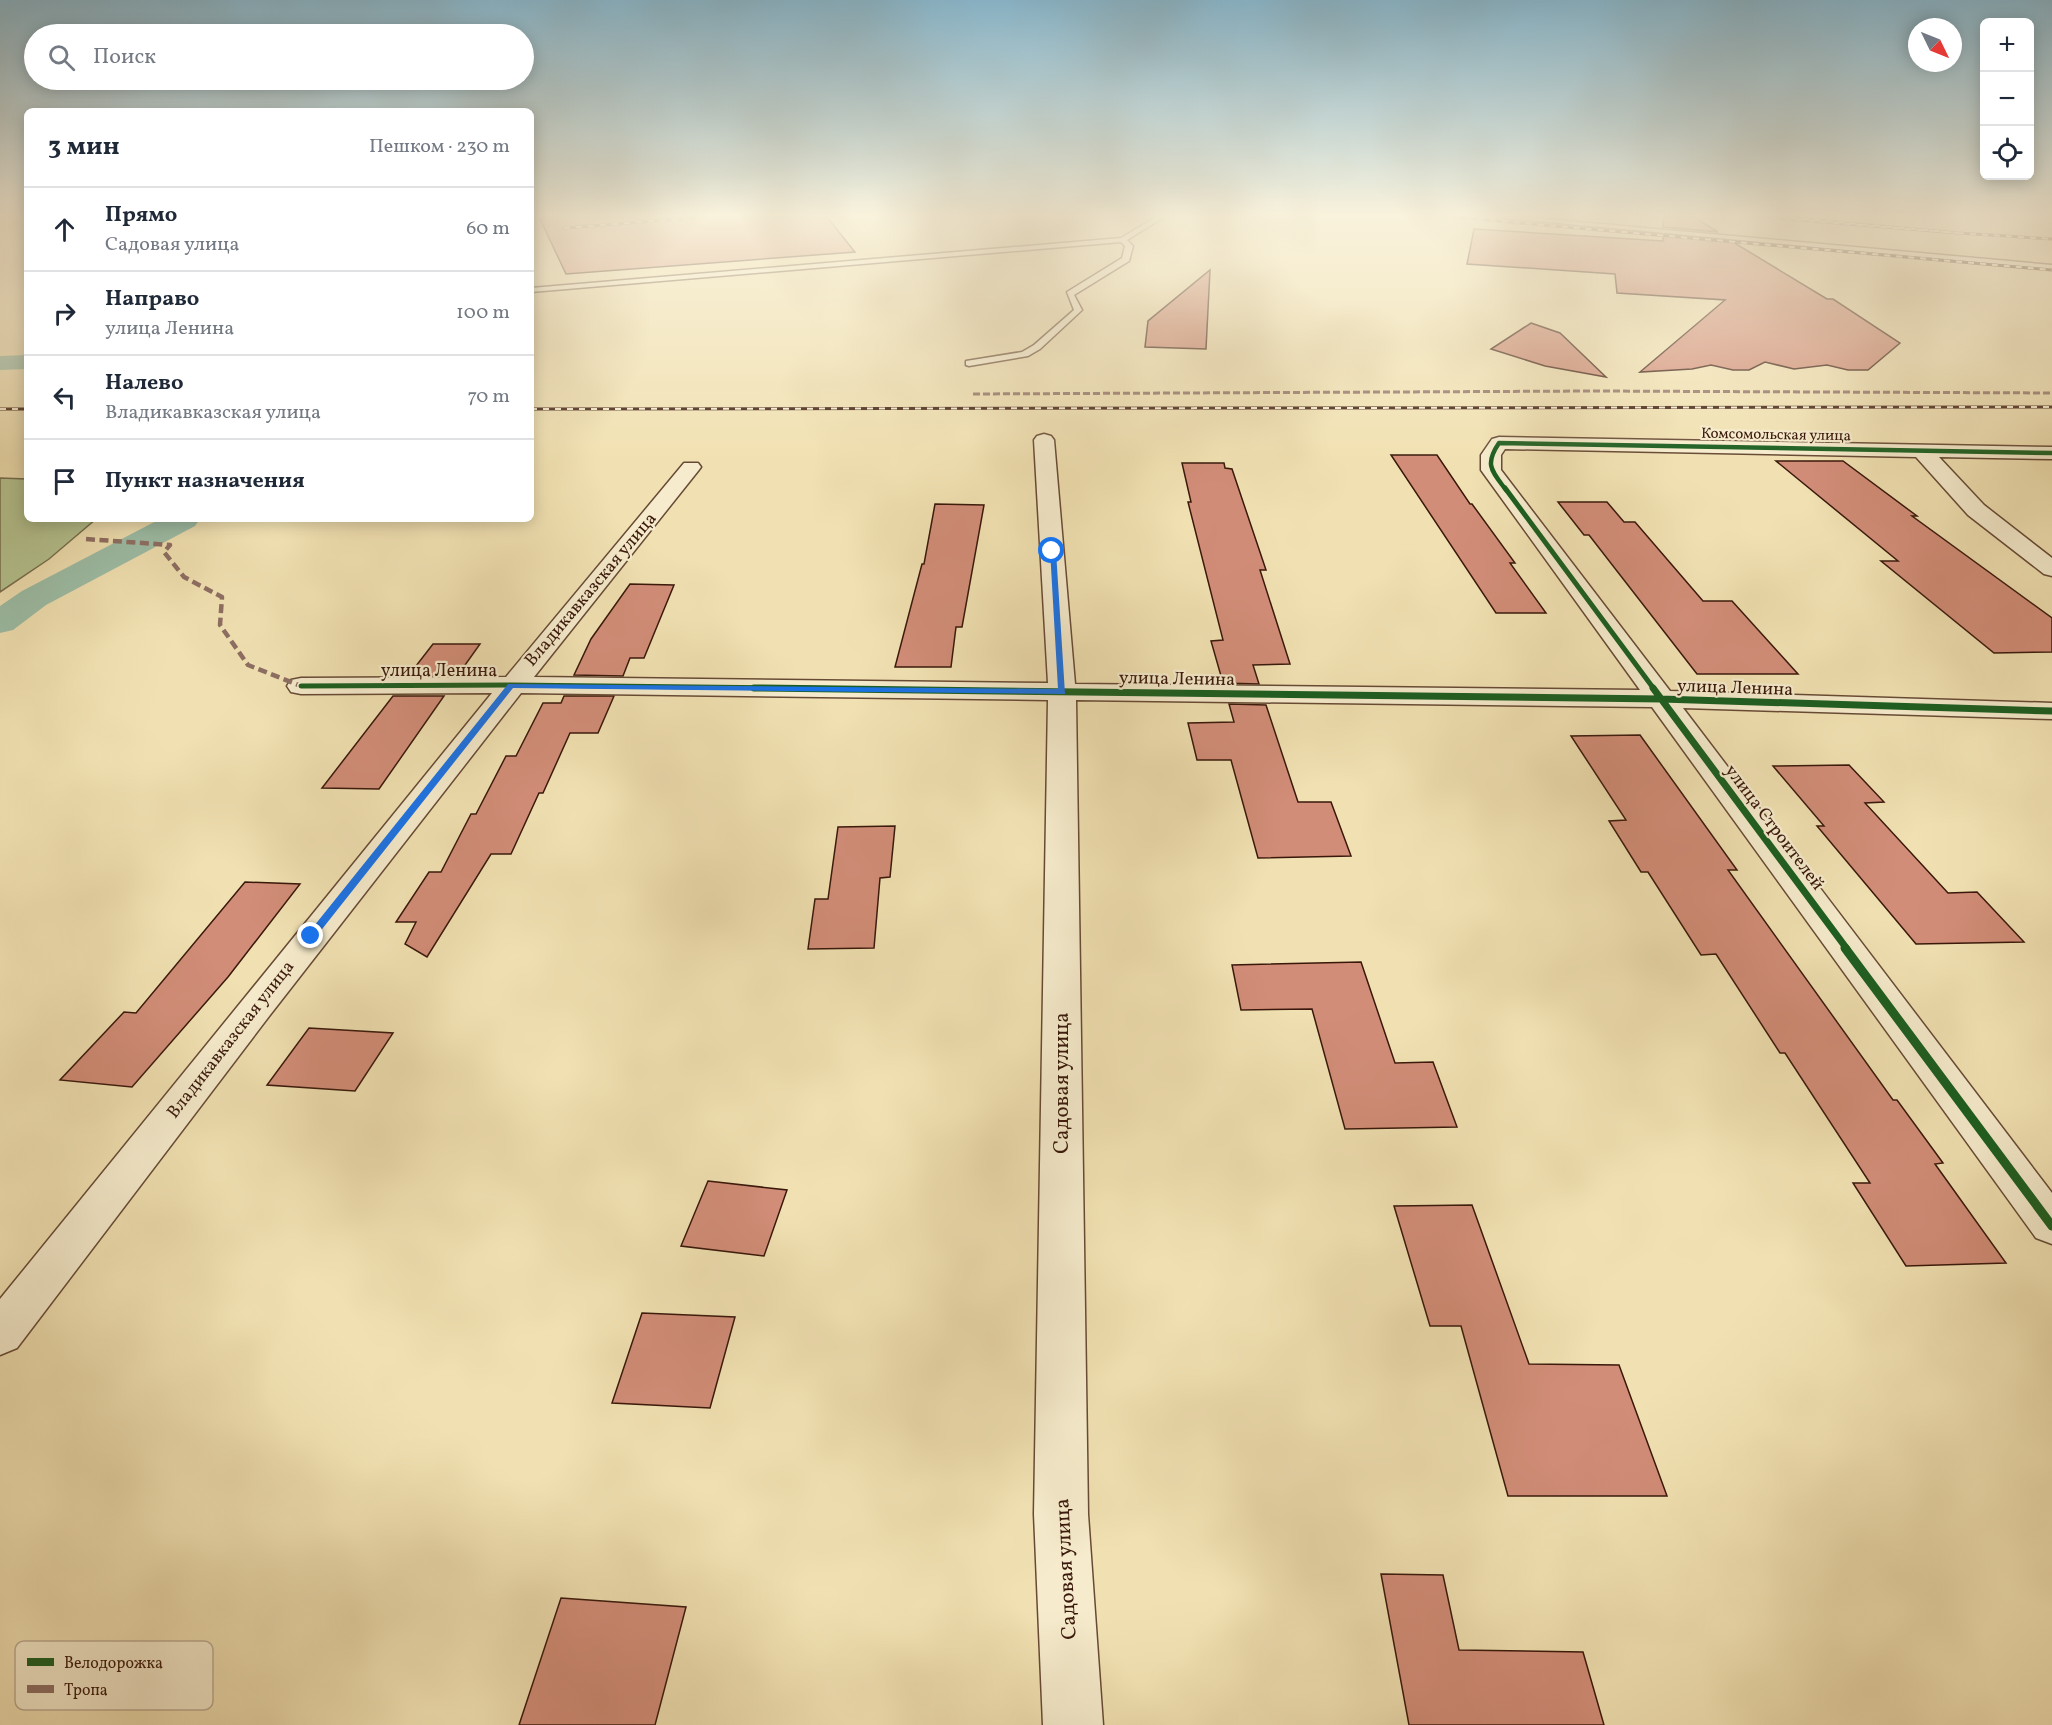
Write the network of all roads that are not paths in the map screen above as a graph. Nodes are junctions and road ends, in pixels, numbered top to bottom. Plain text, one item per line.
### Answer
1 (1072, 298) edge
2 (969, 363) dead end
3 (1044, 441) dead end
4 (1499, 443) joint
5 (1922, 451) junction
6 (2052, 453) edge
7 (691, 467) dead end
8 (2052, 569) edge
9 (511, 685) junction
10 (301, 686) dead end
11 (1062, 692) junction
12 (1661, 699) junction
13 (2052, 711) edge
14 (2052, 1226) edge
15 (0, 1334) edge
16 (1073, 1725) edge

1 - 2 lane
3 - 11 street, Садовая улица
4 - 5 street, Комсомольская улица
4 - 12 street, улица Строителей
5 - 6 street, Комсомольская улица
5 - 8 street
7 - 9 street, Владикавказская улица
9 - 10 street, улица Ленина
9 - 11 street, улица Ленина
9 - 15 street, Владикавказская улица
11 - 12 street, улица Ленина
11 - 16 street, Садовая улица
12 - 13 street, улица Ленина
12 - 14 street, улица Строителей

